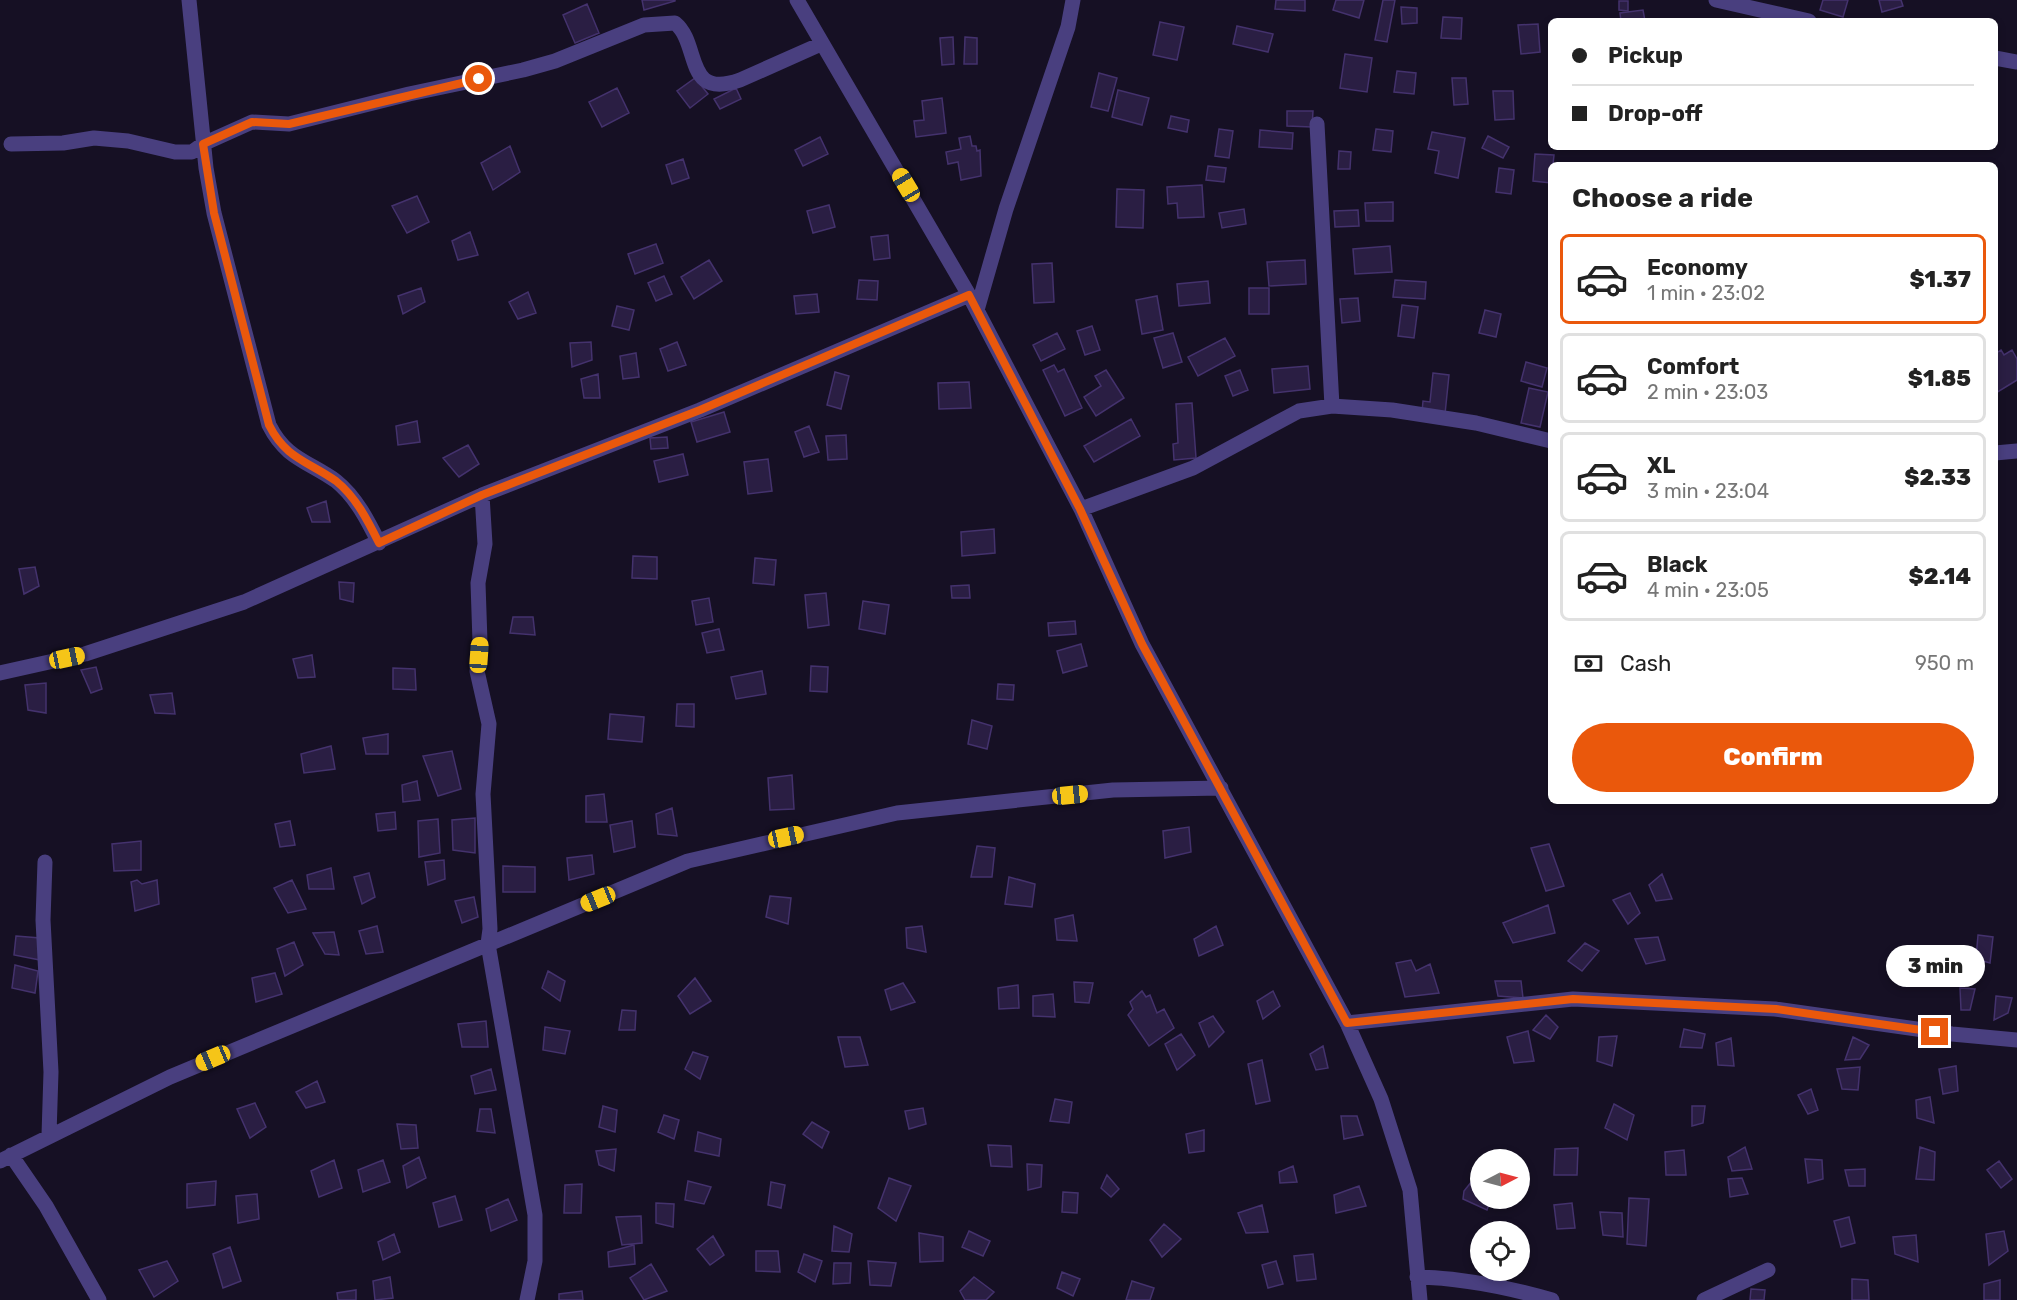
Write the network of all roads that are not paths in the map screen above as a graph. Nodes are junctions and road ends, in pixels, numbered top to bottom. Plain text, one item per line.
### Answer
1 (189, 0) edge
2 (798, 0) edge
3 (1073, 0) edge
4 (1716, 0) edge
5 (1796, 18) edge
6 (822, 44) junction
7 (1998, 59) edge
8 (2017, 62) edge
9 (1317, 124) dead end
10 (11, 144) dead end
11 (203, 144) junction
12 (969, 295) junction
13 (977, 310) junction
14 (1332, 406) junction
15 (1548, 440) edge
16 (2017, 451) edge
17 (1998, 453) edge
18 (482, 495) junction
19 (1080, 509) junction
20 (379, 543) junction
21 (0, 673) edge
22 (1221, 788) junction
23 (45, 862) dead end
24 (488, 944) junction
25 (1347, 1023) junction
26 (2017, 1040) edge
27 (49, 1135) junction
28 (6, 1158) edge
29 (1768, 1270) dead end
30 (1417, 1277) junction
31 (99, 1300) edge
32 (526, 1300) edge
33 (1420, 1300) edge
34 (1552, 1300) edge
35 (1704, 1300) edge

1 - 11 street
2 - 6 street
3 - 13 street
4 - 5 street
6 - 11 street
6 - 12 street
7 - 8 street
9 - 14 street
10 - 11 street
11 - 20 street
12 - 13 street
12 - 18 street
13 - 19 street
14 - 15 street
14 - 19 street
16 - 17 street
18 - 20 street
18 - 24 street
19 - 22 street
20 - 21 street
22 - 24 street
22 - 25 street
23 - 27 street
24 - 27 street
24 - 32 street
25 - 26 street
25 - 30 street
27 - 28 street
28 - 31 street
29 - 35 street
30 - 33 street
30 - 34 street

